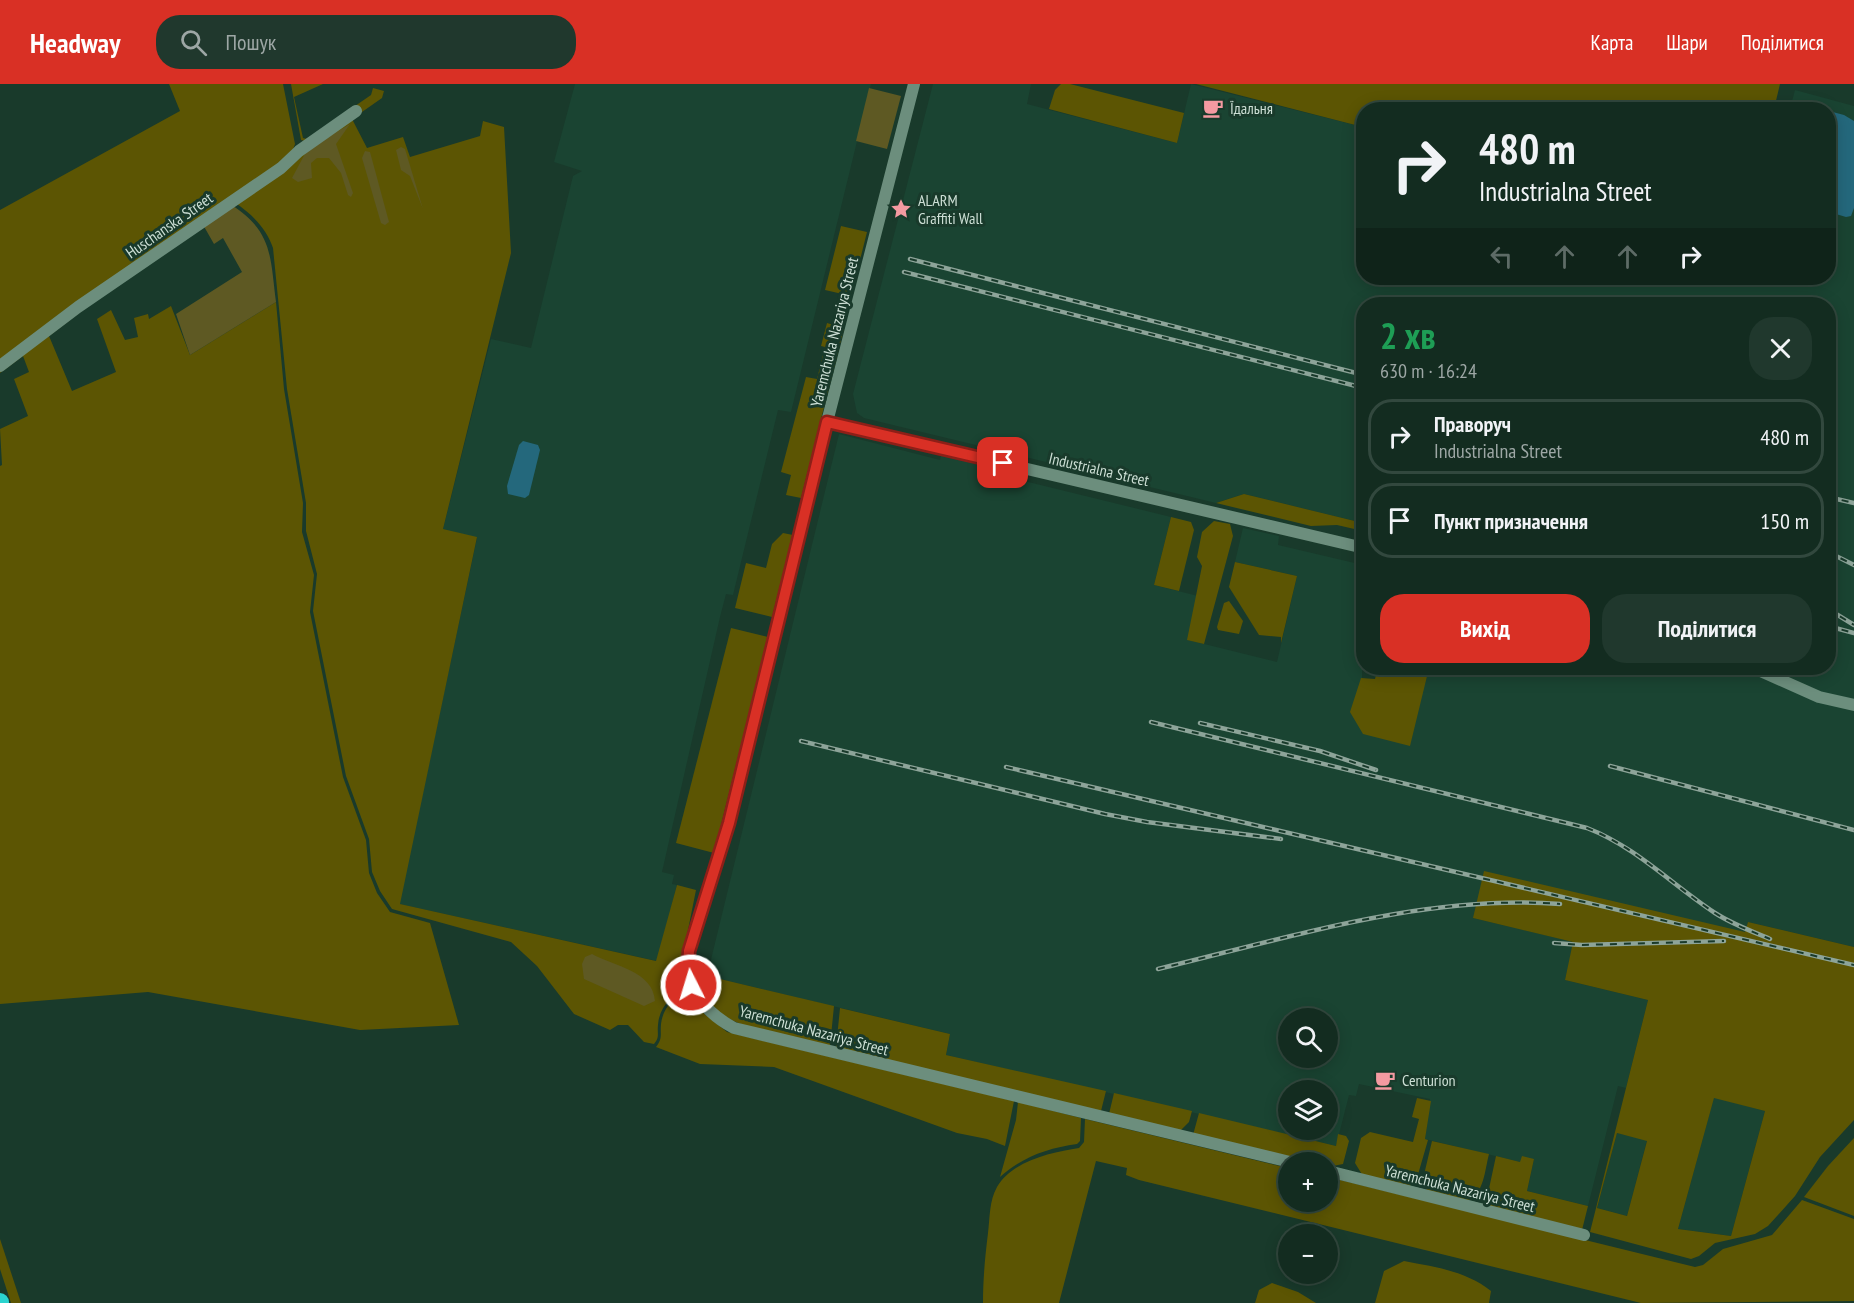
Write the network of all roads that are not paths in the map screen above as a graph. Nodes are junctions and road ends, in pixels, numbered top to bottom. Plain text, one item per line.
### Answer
1 (914, 84) edge
2 (356, 111) dead end
3 (0, 366) edge
4 (827, 422) junction
5 (1356, 546) edge
6 (1770, 675) edge
7 (1854, 705) edge
8 (1278, 1159) edge
9 (1338, 1174) edge
10 (1584, 1235) dead end

1 - 4 street, Yaremchuka Nazariya Street
2 - 3 street, Huschanska Street
4 - 5 street, Industrialna Street
4 - 8 street, Yaremchuka Nazariya Street
6 - 7 street
9 - 10 street, Yaremchuka Nazariya Street

